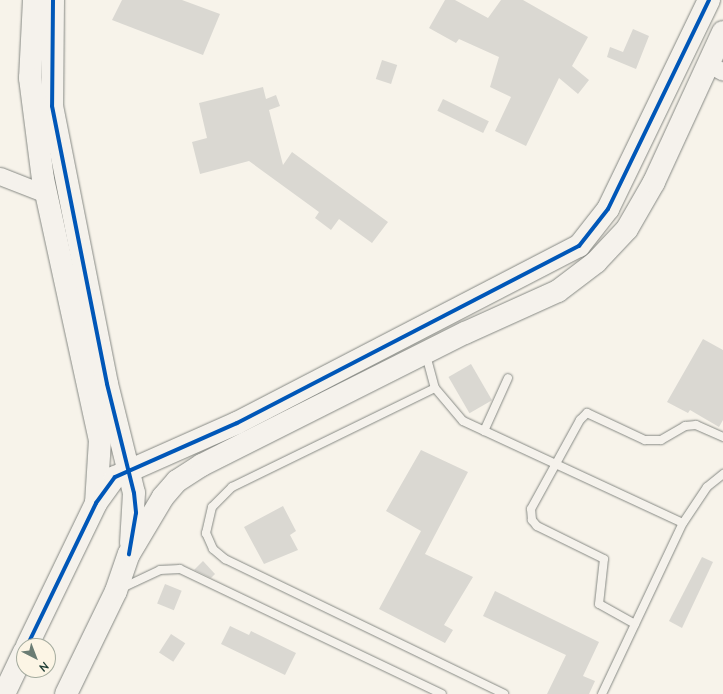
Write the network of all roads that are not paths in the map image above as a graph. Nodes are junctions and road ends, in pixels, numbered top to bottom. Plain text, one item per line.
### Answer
1 (49, 0) edge
2 (709, 0) edge
3 (723, 32) edge
4 (715, 68) edge
5 (0, 176) edge
6 (46, 194) junction
7 (594, 229) junction
8 (611, 246) junction
9 (425, 353) junction
10 (508, 378) dead end
11 (435, 388) junction
12 (484, 431) junction
13 (723, 437) edge
14 (554, 464) junction
15 (130, 470) junction
16 (723, 474) edge
17 (96, 503) junction
18 (683, 523) junction
19 (129, 554) junction
20 (116, 591) junction
21 (635, 624) junction
22 (31, 638) edge
23 (16, 669) edge
24 (4, 694) edge
25 (66, 694) edge
26 (442, 694) edge
27 (504, 694) edge
28 (602, 694) edge

1 - 6 street
1 - 15 street
2 - 7 street
3 - 4 street
4 - 8 street
5 - 6 street
6 - 17 street
7 - 8 street
7 - 15 street
8 - 9 street
9 - 11 lane
9 - 19 street
10 - 12 lane
11 - 12 lane
11 - 27 lane
12 - 14 lane
13 - 14 lane
14 - 18 lane
14 - 21 lane
15 - 17 street
15 - 19 street
16 - 18 lane
17 - 22 street
18 - 21 lane
19 - 20 street
20 - 25 street
20 - 26 lane
21 - 28 lane
23 - 24 street

